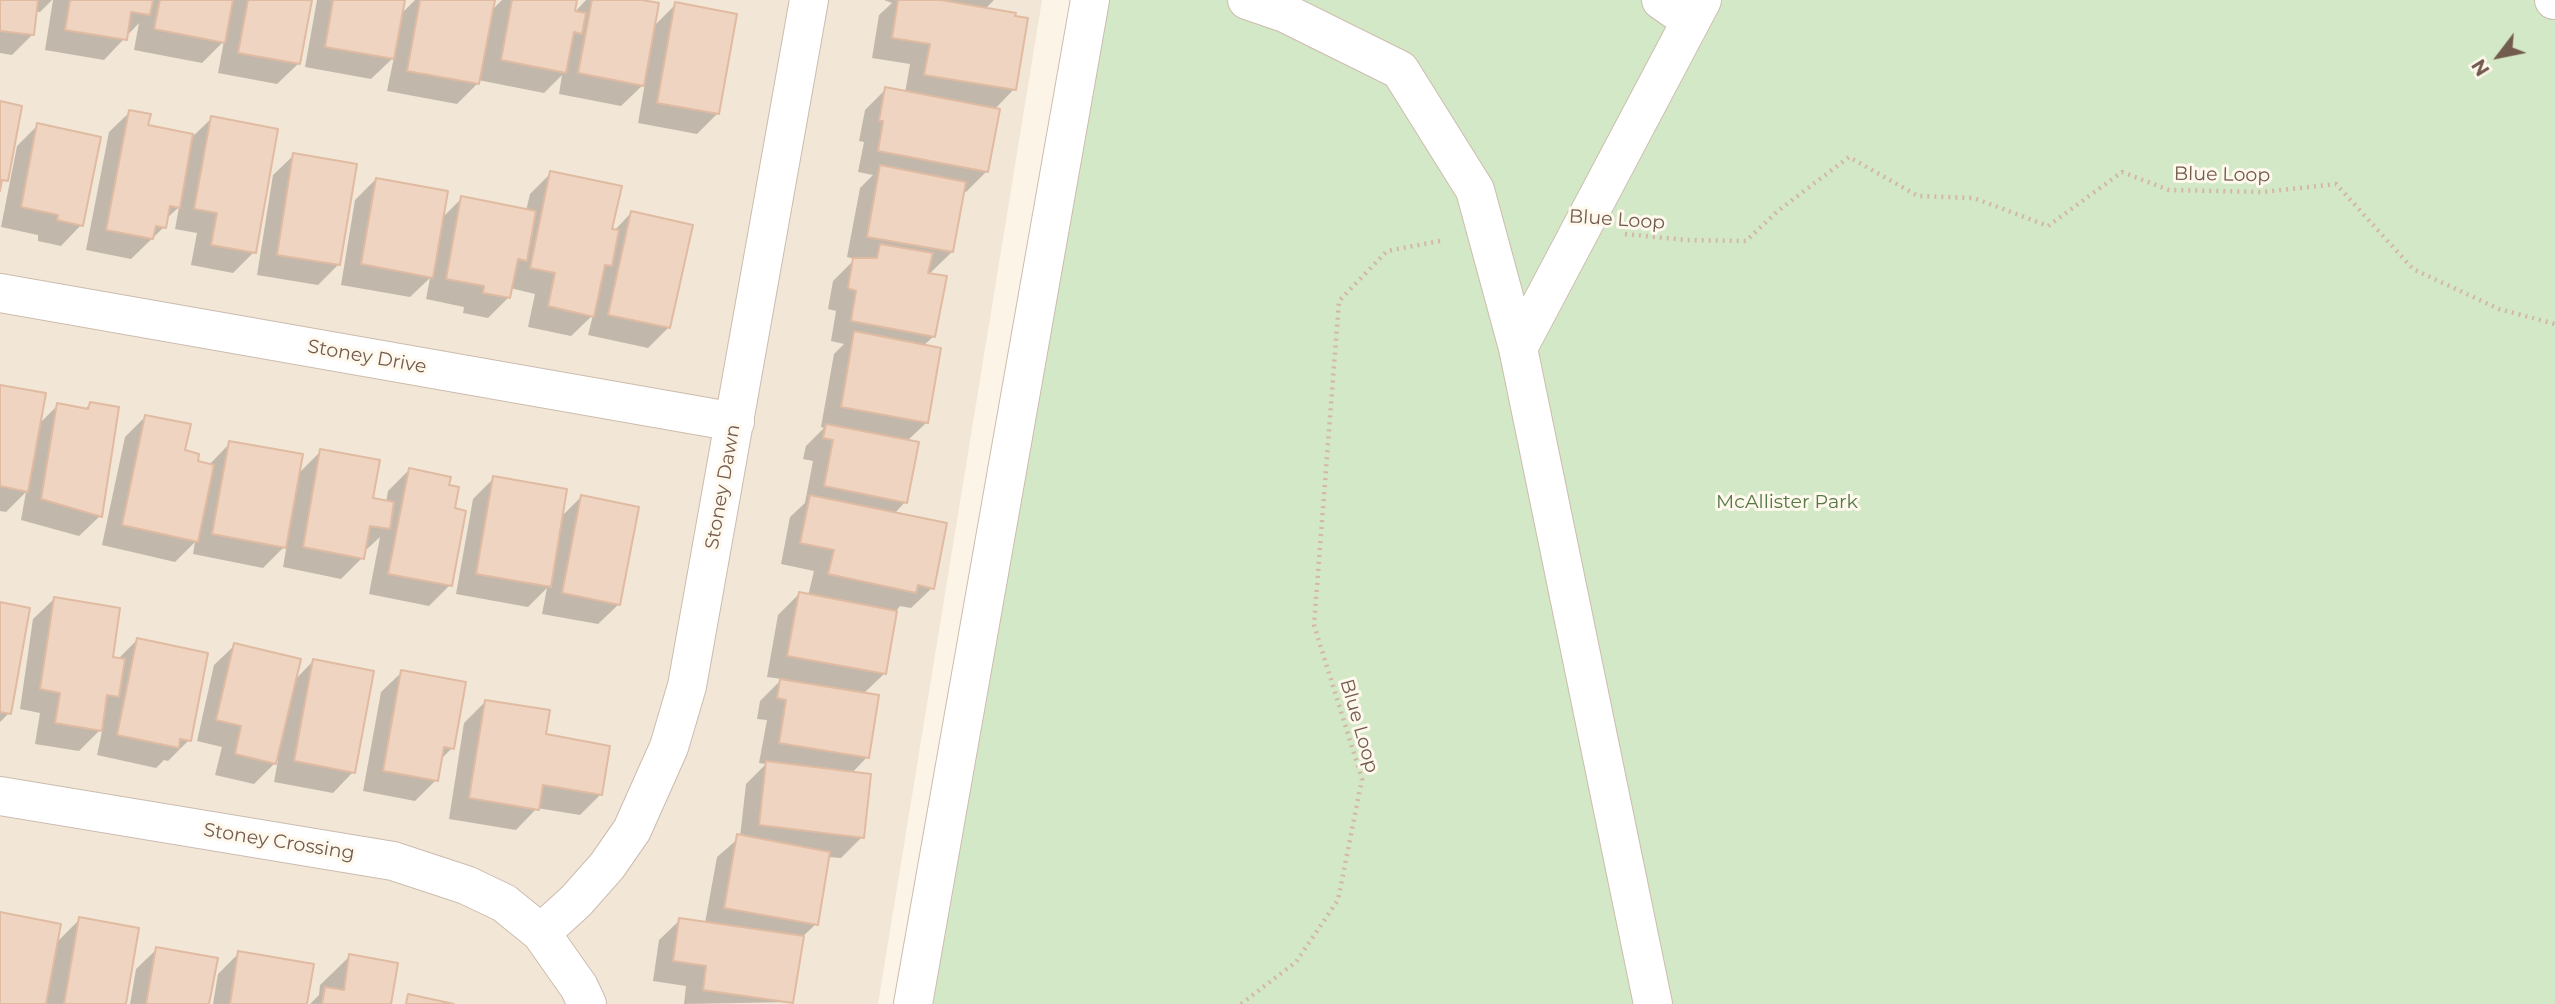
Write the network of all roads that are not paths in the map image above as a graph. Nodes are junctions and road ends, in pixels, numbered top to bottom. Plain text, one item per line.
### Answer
1 (809, 0) edge
2 (1090, 0) edge
3 (1247, 0) edge
4 (1294, 6) edge
5 (1685, 7) edge
6 (0, 293) edge
7 (1518, 348) junction
8 (735, 422) junction
9 (0, 796) edge
10 (541, 933) junction
11 (587, 1004) edge
12 (913, 1004) edge
13 (1653, 1004) edge

1 - 8 street, Stoney Dawn
2 - 12 street
3 - 4 street
4 - 7 street
5 - 7 street
6 - 8 street, Stoney Drive
7 - 13 street
8 - 10 street, Stoney Dawn
9 - 10 street, Stoney Crossing
10 - 11 street, Stoney Crossing

